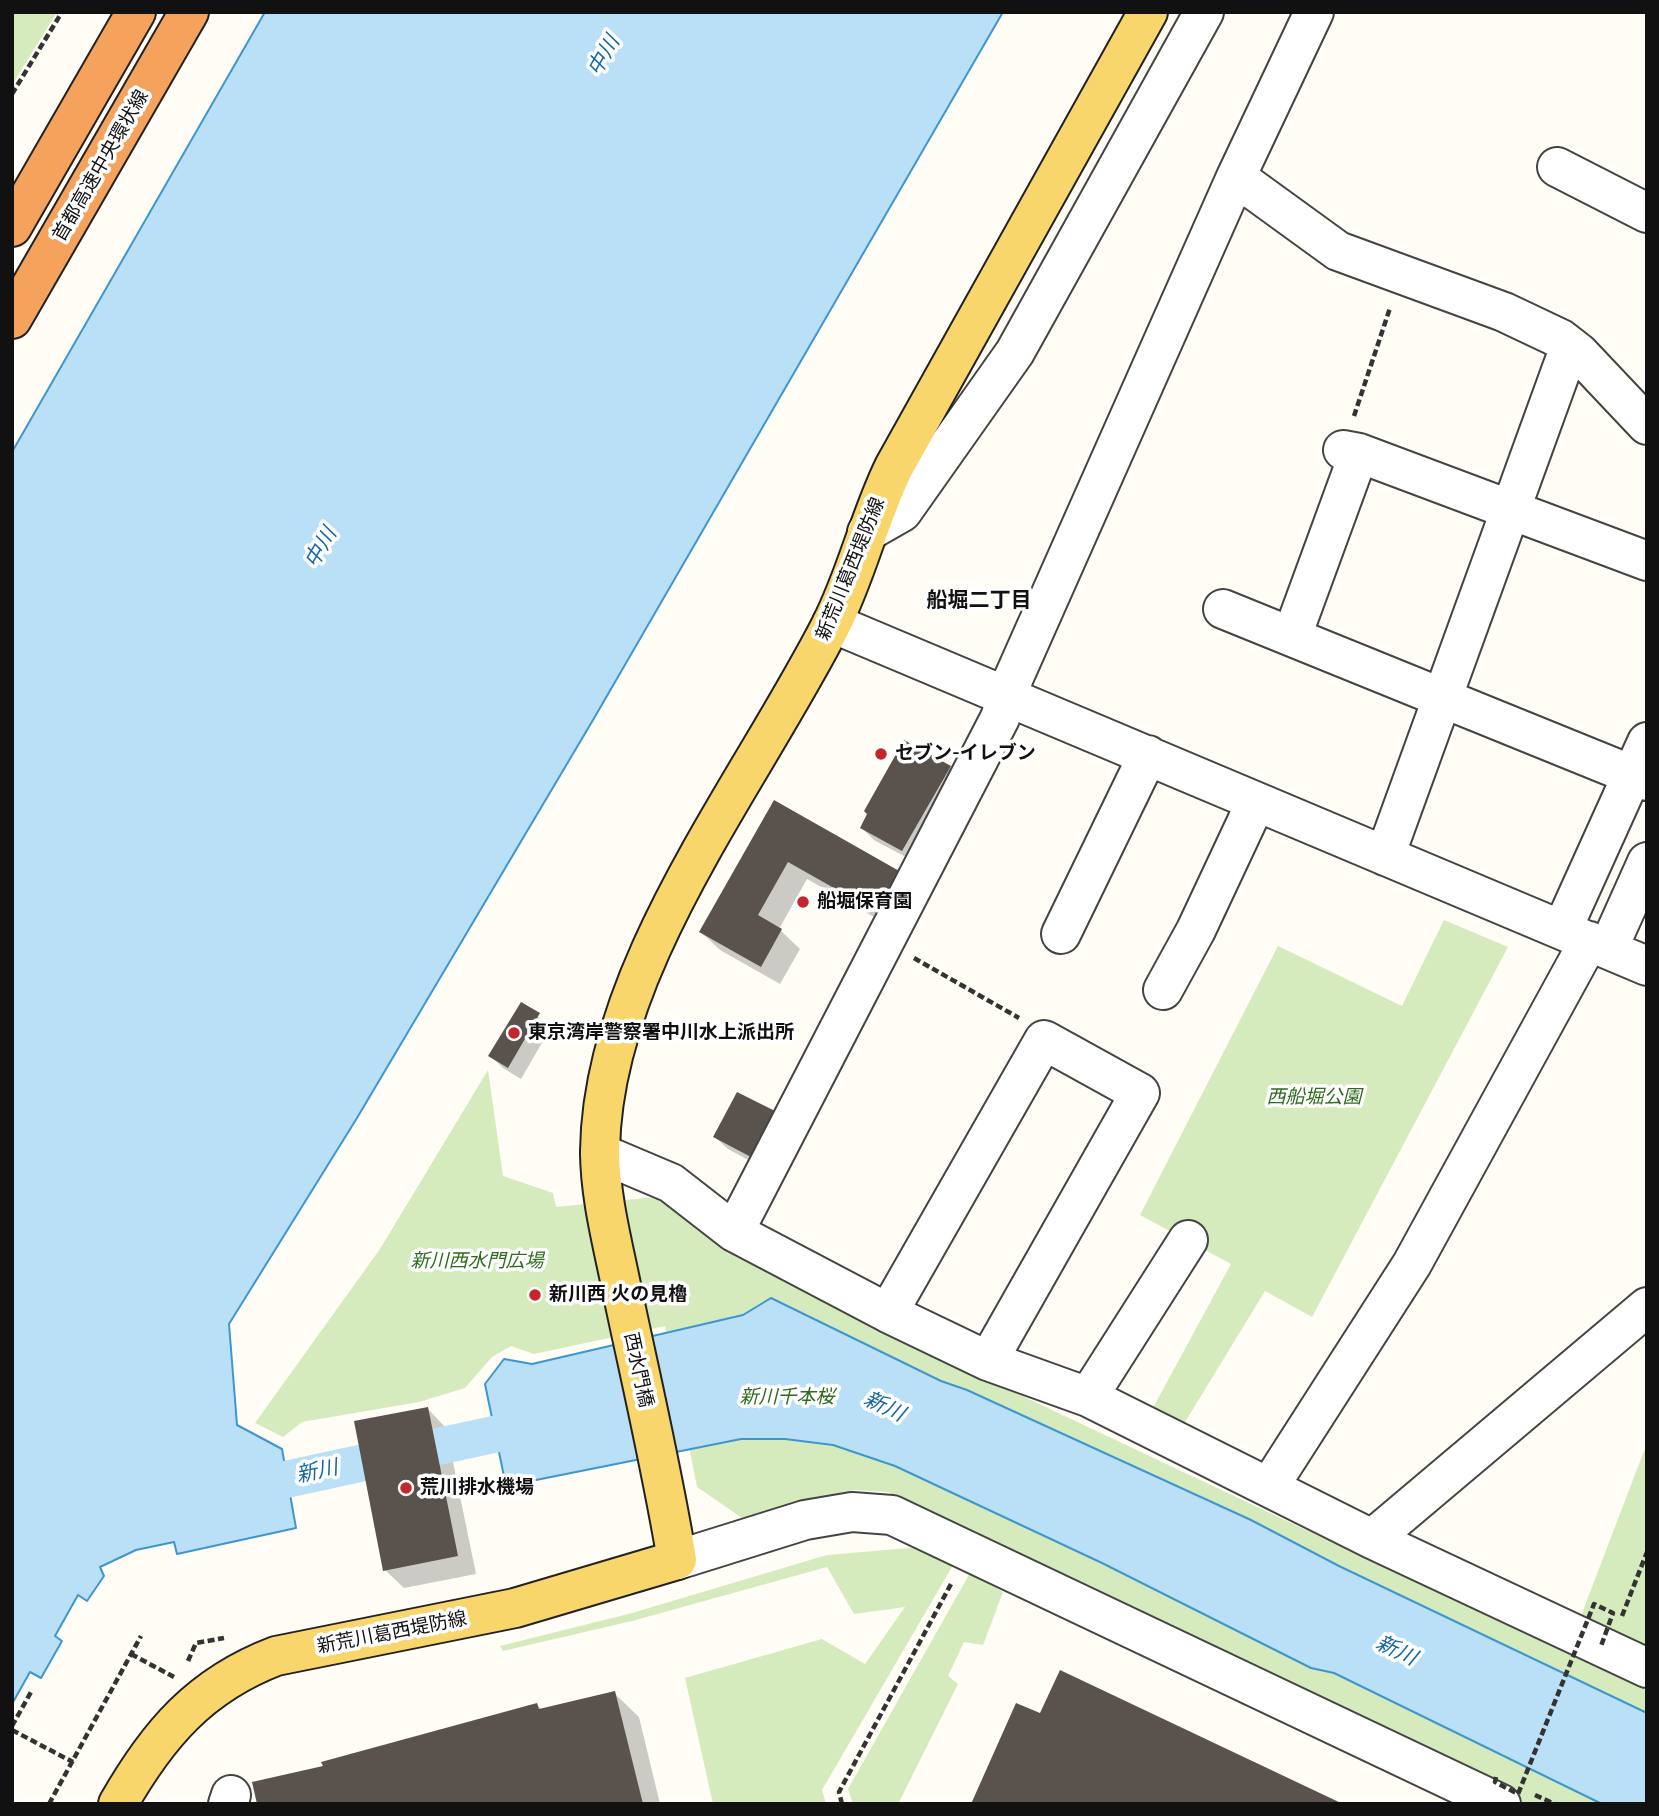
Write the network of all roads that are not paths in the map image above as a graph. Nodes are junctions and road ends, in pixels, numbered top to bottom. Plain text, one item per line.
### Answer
1 (127, 12) edge
2 (136, 12) edge
3 (189, 12) edge
4 (199, 12) edge
5 (1148, 12) edge
6 (1204, 12) edge
7 (1314, 12) edge
8 (169, 48) junction
9 (85, 101) junction
10 (1557, 167) dead end
11 (1236, 177) junction
12 (1647, 213) edge
13 (12, 227) edge
14 (12, 318) edge
15 (1570, 346) junction
16 (1647, 425) edge
17 (1511, 510) junction
18 (867, 532) junction
19 (1647, 561) edge
20 (1223, 608) dead end
21 (832, 623) junction
22 (1292, 636) junction
23 (1007, 697) junction
24 (1442, 697) junction
25 (1148, 755) junction
26 (1642, 766) edge
27 (1256, 802) junction
28 (1385, 856) junction
29 (1647, 862) edge
30 (1061, 934) dead end
31 (1586, 940) junction
32 (1647, 966) edge
33 (1163, 990) dead end
34 (600, 1153) junction
35 (609, 1226) joint
36 (734, 1232) junction
37 (1188, 1240) dead end
38 (1647, 1307) edge
39 (888, 1312) junction
40 (988, 1361) junction
41 (1088, 1397) junction
42 (1269, 1487) junction
43 (1372, 1539) junction
44 (677, 1560) junction
45 (1647, 1668) edge
46 (1499, 1791) edge
47 (117, 1804) edge

1 - 9 highway
2 - 9 highway
3 - 8 highway, 首都高速中央環状線
4 - 8 highway
5 - 18 main road, 新荒川葛西堤防線
6 - 18 street
7 - 11 street
8 - 14 highway, 首都高速中央環状線
9 - 13 highway
10 - 12 street
11 - 15 street
11 - 23 street
15 - 16 street
15 - 17 street
17 - 19 street
17 - 22 street
17 - 24 street
18 - 21 main road, 新荒川葛西堤防線
20 - 22 street
21 - 23 street
21 - 34 main road, 新荒川葛西堤防線
22 - 24 street
23 - 25 street
23 - 36 street
24 - 26 street
24 - 28 street
25 - 27 street
25 - 30 street
26 - 31 street
27 - 28 street
27 - 33 street
28 - 31 street
29 - 31 street
31 - 32 street
31 - 42 street
34 - 35 main road, 新荒川葛西堤防線
34 - 36 street
35 - 44 main road, 西水門橋
36 - 39 street
37 - 41 street
38 - 43 street
39 - 40 street
39 - 40 street
40 - 41 street
41 - 42 street
42 - 43 street
43 - 45 street
44 - 46 street
44 - 47 main road, 新荒川葛西堤防線

